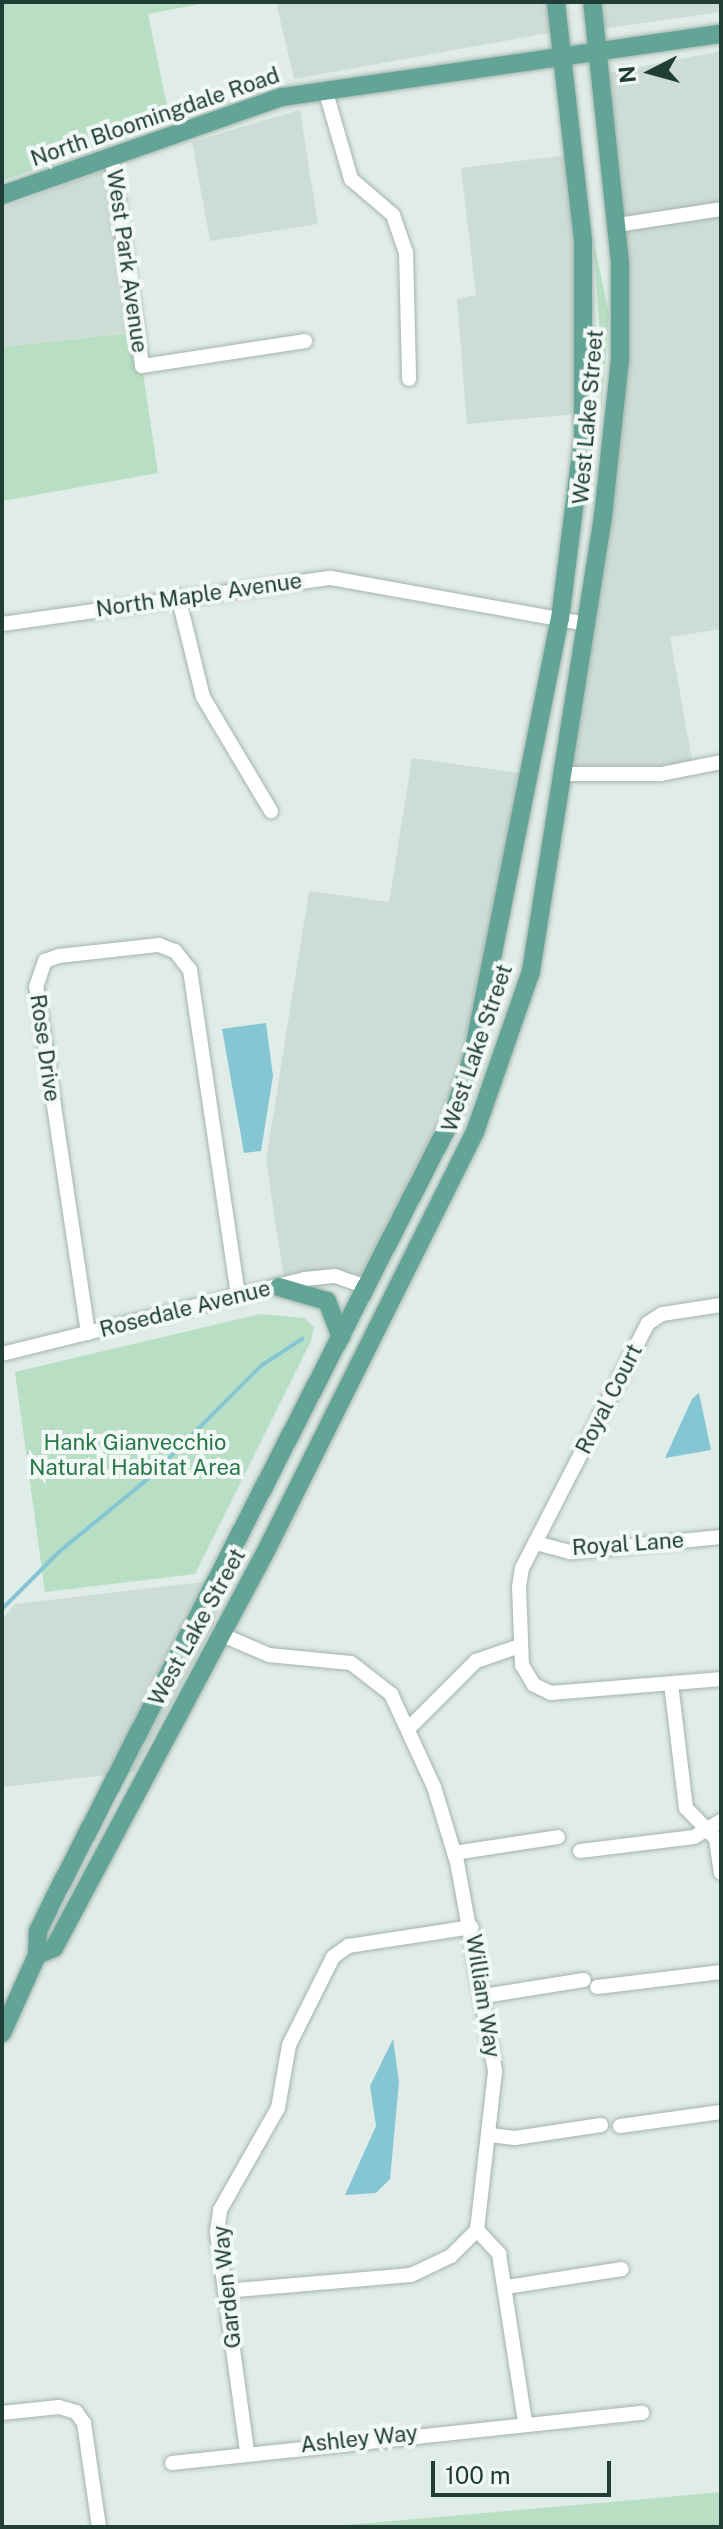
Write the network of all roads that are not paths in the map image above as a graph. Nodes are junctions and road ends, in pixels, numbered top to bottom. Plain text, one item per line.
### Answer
1 (556, 2) edge
2 (592, 2) edge
3 (721, 34) edge
4 (597, 52) junction
5 (562, 56) junction
6 (325, 89) junction
7 (111, 155) junction
8 (2, 195) edge
9 (721, 209) edge
10 (617, 225) junction
11 (305, 341) dead end
12 (409, 379) dead end
13 (178, 596) junction
14 (560, 619) junction
15 (2, 624) edge
16 (586, 624) junction
17 (721, 762) edge
18 (561, 774) junction
19 (271, 811) dead end
20 (279, 1287) junction
21 (367, 1287) junction
22 (238, 1297) junction
23 (390, 1298) junction
24 (721, 1305) edge
25 (88, 1333) junction
26 (341, 1337) junction
27 (2, 1354) edge
28 (721, 1537) edge
29 (536, 1543) junction
30 (220, 1634) junction
31 (520, 1646) junction
32 (721, 1679) edge
33 (671, 1684) junction
34 (408, 1729) junction
35 (714, 1823) edge
36 (558, 1837) dead end
37 (580, 1851) dead end
38 (454, 1853) junction
39 (721, 1873) edge
40 (472, 1927) junction
41 (37, 1955) junction
42 (721, 1972) edge
43 (484, 1996) junction
44 (2, 2033) edge
45 (721, 2112) edge
46 (601, 2125) dead end
47 (620, 2126) dead end
48 (490, 2135) junction
49 (477, 2230) junction
50 (622, 2269) dead end
51 (506, 2287) junction
52 (225, 2291) junction
53 (2, 2413) edge
54 (642, 2413) dead end
55 (525, 2422) junction
56 (247, 2451) junction
57 (172, 2463) dead end
58 (99, 2527) edge

1 - 5 main road, West Lake Street
2 - 4 main road, West Lake Street
3 - 4 main road, North Bloomingdale Road
4 - 5 main road, North Bloomingdale Road
4 - 10 main road, West Lake Street
5 - 6 main road, North Bloomingdale Road
5 - 14 main road, West Lake Street
6 - 7 main road, North Bloomingdale Road
6 - 12 street
7 - 8 main road, North Bloomingdale Road
7 - 11 street, West Park Avenue
9 - 10 street
10 - 16 main road, West Lake Street
13 - 14 street, North Maple Avenue
13 - 15 street, North Maple Avenue
13 - 19 street
14 - 16 street, North Maple Avenue
14 - 21 main road, West Lake Street
16 - 18 main road, West Lake Street
17 - 18 street
18 - 23 main road, West Lake Street
20 - 21 street, Rosedale Avenue
20 - 22 street, Rosedale Avenue
20 - 26 main road
21 - 23 main road
21 - 26 main road, West Lake Street
22 - 25 street, Rosedale Avenue
22 - 25 street, Rose Drive
23 - 30 main road, West Lake Street
24 - 29 street, Royal Court
25 - 27 street, Rosedale Avenue
26 - 41 main road, West Lake Street
28 - 29 street, Royal Lane
29 - 31 street
30 - 34 street, William Way
30 - 41 main road, West Lake Street
31 - 33 street
31 - 34 street
32 - 33 street
33 - 35 street
34 - 38 street, William Way
35 - 37 street
35 - 39 street
36 - 38 street
38 - 40 street, William Way
40 - 43 street, William Way
40 - 52 street, Garden Way
41 - 44 main road, West Lake Street
42 - 43 street
43 - 48 street, William Way
45 - 47 street
46 - 48 street
48 - 49 street, William Way
49 - 51 street
49 - 52 street
50 - 51 street
51 - 55 street
52 - 56 street, Garden Way
53 - 58 street
54 - 55 street, Ashley Way
55 - 56 street, Ashley Way
56 - 57 street, Ashley Way

